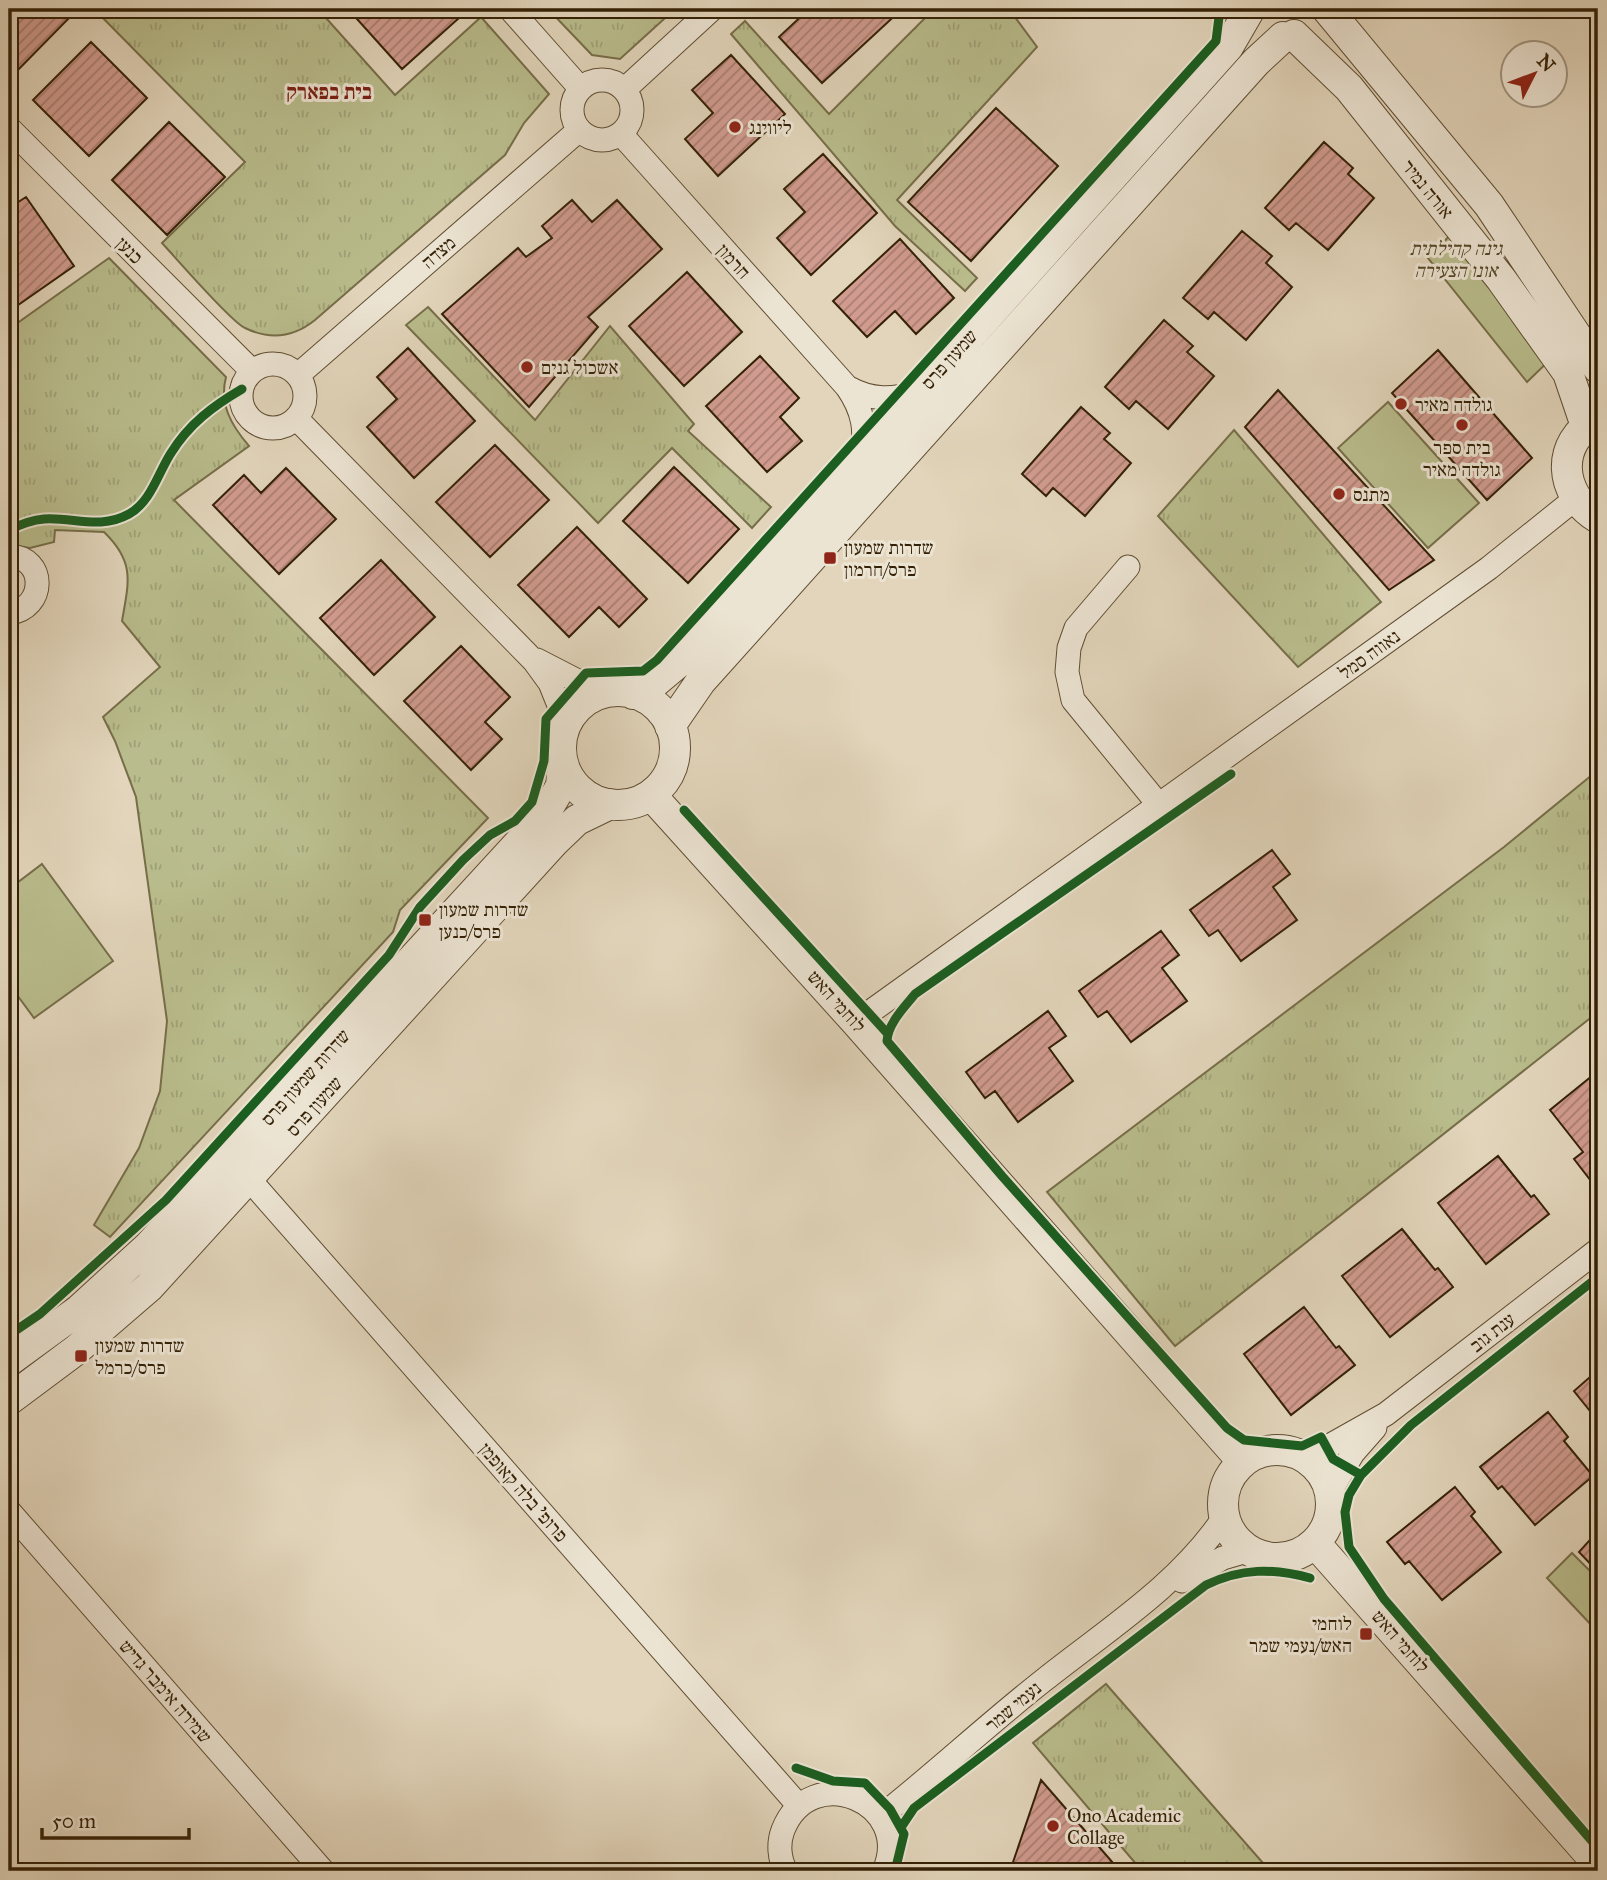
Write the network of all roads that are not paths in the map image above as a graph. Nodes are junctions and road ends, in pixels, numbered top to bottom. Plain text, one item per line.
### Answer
1 (510, 9) edge
2 (712, 9) edge
3 (1251, 9) edge
4 (1319, 9) edge
5 (1327, 9) edge
6 (1289, 36) junction
7 (580, 88) junction
8 (625, 89) junction
9 (579, 130) junction
10 (621, 134) junction
11 (14, 141) edge
12 (1598, 368) edge
13 (252, 371) junction
14 (298, 375) junction
15 (847, 387) junction
16 (919, 392) junction
17 (296, 418) junction
18 (1592, 423) edge
19 (860, 459) junction
20 (1575, 499) junction
21 (1598, 518) edge
22 (9, 556) edge
23 (1128, 567) dead end
24 (9, 613) edge
25 (526, 653) junction
26 (618, 694) junction
27 (567, 725) junction
28 (670, 726) junction
29 (564, 763) junction
30 (651, 795) junction
31 (610, 804) junction
32 (1159, 805) junction
33 (856, 1022) junction
34 (249, 1179) junction
35 (1598, 1250) edge
36 (15, 1355) edge
37 (9, 1400) edge
38 (1386, 1415) junction
39 (1306, 1459) junction
40 (1243, 1461) junction
41 (1330, 1492) junction
42 (9, 1511) edge
43 (1225, 1516) junction
44 (1315, 1543) junction
45 (1250, 1550) junction
46 (1149, 1600) junction
47 (799, 1806) junction
48 (880, 1817) junction
49 (1598, 1864) edge
50 (323, 1871) edge
51 (786, 1871) edge
52 (884, 1871) edge

1 - 7 street
2 - 8 street
3 - 6 street, אורה נמיר
3 - 16 street, שמעון פרס
4 - 6 street, שמעון פרס
5 - 12 street, אורה נמיר
6 - 18 street, אורה נמיר
6 - 28 street, שמעון פרס
7 - 8 street
7 - 9 street
8 - 10 street
9 - 10 street
9 - 14 street, מצדה
10 - 15 street, חרמון
11 - 13 street, כנען
13 - 14 street
13 - 17 street
14 - 17 street
15 - 16 street, חרמון
15 - 19 street, חרמון
16 - 19 street, שמעון פרס
17 - 25 street
18 - 20 street
19 - 26 street, שמעון פרס
20 - 21 street
20 - 32 street, נאווה סמל
22 - 24 street
23 - 32 street
25 - 26 street
25 - 27 street
26 - 27 street
26 - 28 street
27 - 29 street
28 - 30 street
29 - 31 street
29 - 36 street, שדרות שמעון פרס
30 - 31 street
30 - 33 street, לוחמי האש
31 - 34 street, שמעון פרס
32 - 33 street, נאווה סמל
33 - 40 street, לוחמי האש
34 - 37 street, שמעון פרס
34 - 47 street, פרופ' בלה קאופמן
35 - 38 street, ענת גוב
38 - 39 street, ענת גוב
38 - 41 street, ענת גוב
39 - 40 street
39 - 41 street
40 - 43 street
41 - 44 street
42 - 50 street, שמירה אימבר גדיש
43 - 45 street
43 - 46 street, נעמי שמר
44 - 45 street
44 - 49 street, לוחמי האש
45 - 46 street, נעמי שמר
46 - 48 street, נעמי שמר
47 - 48 street
47 - 51 street
48 - 52 street

